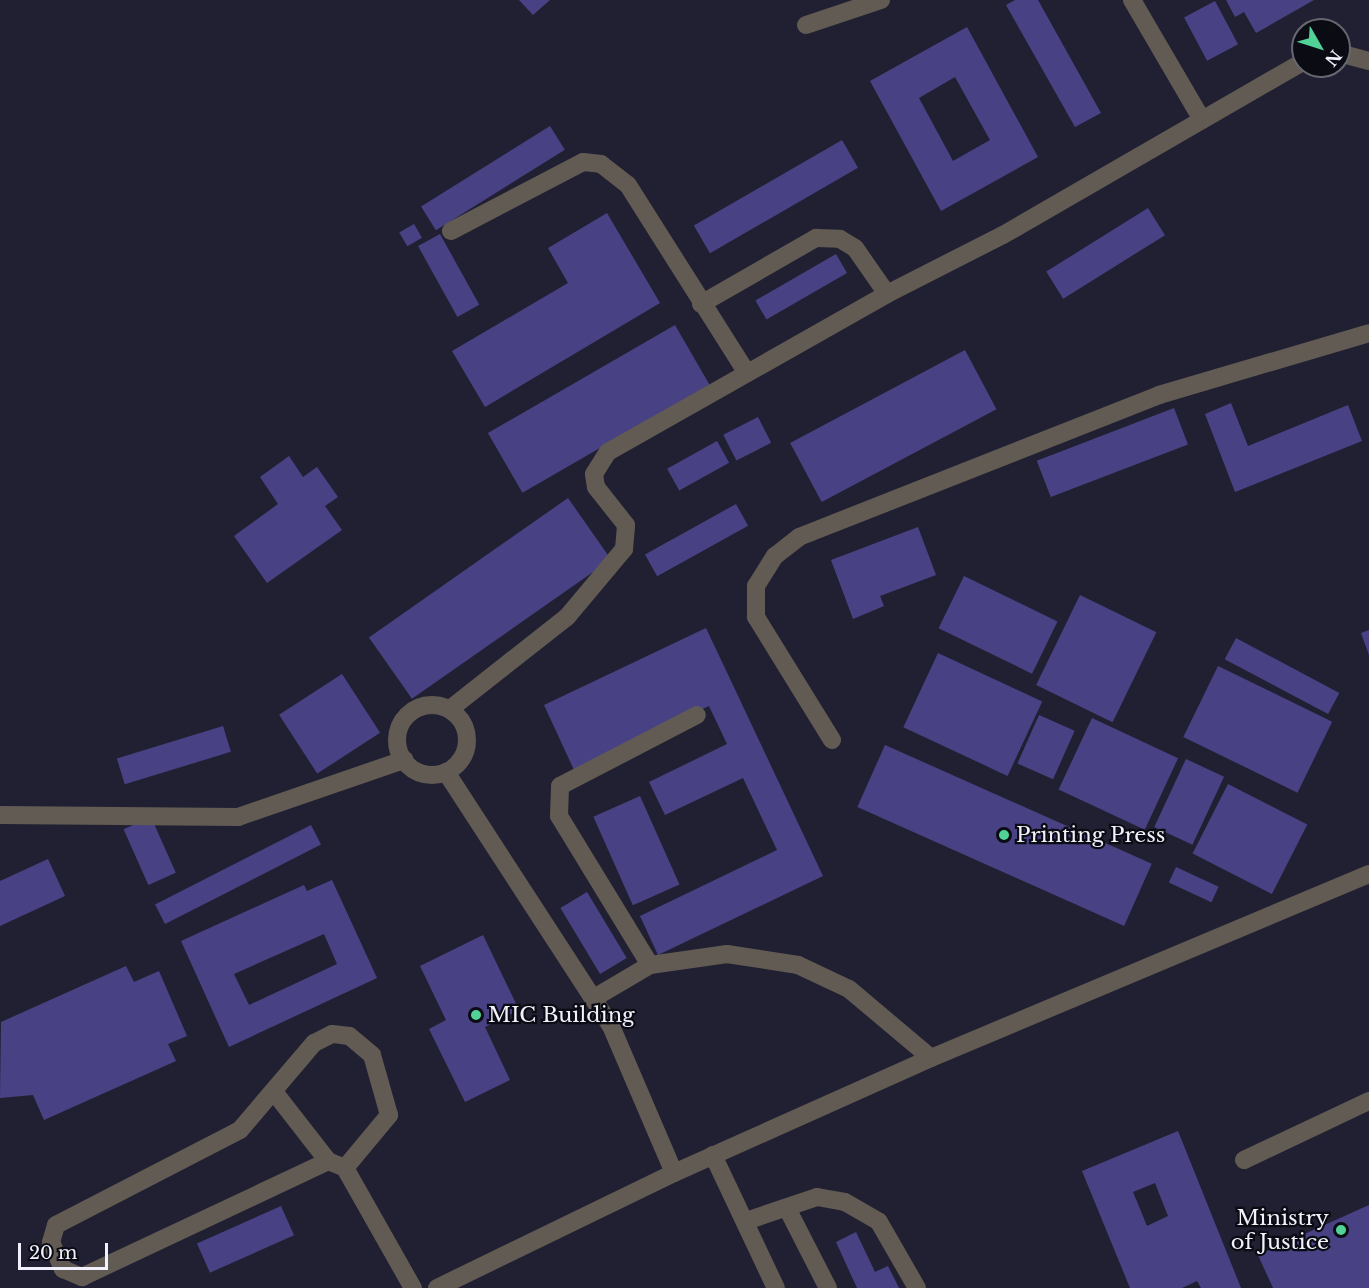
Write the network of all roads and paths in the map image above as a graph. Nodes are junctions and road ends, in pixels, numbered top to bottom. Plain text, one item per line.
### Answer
1 (881, 0) edge
2 (1132, 0) edge
3 (806, 25) dead end
4 (1351, 56) edge
5 (1369, 61) edge
6 (1291, 69) edge
7 (1202, 120) junction
8 (451, 231) dead end
9 (887, 294) junction
10 (701, 304) junction
11 (1369, 333) edge
12 (747, 373) junction
13 (450, 709) junction
14 (698, 715) dead end
15 (832, 740) dead end
16 (404, 760) junction
17 (446, 772) junction
18 (0, 815) edge
19 (1369, 874) edge
20 (650, 965) junction
21 (594, 998) junction
22 (931, 1058) junction
23 (275, 1093) junction
24 (1369, 1101) edge
25 (713, 1155) junction
26 (1244, 1160) dead end
27 (336, 1164) junction
28 (674, 1173) junction
29 (787, 1208) junction
30 (746, 1221) junction
31 (82, 1282) edge
32 (413, 1288) edge
33 (437, 1288) edge
34 (776, 1288) edge
35 (828, 1288) edge
36 (917, 1288) edge

1 - 3 street
2 - 7 street
4 - 5 street
6 - 7 street
7 - 9 street
8 - 10 street
9 - 10 street
9 - 12 street
10 - 12 street
11 - 15 street
12 - 13 street
13 - 16 street
13 - 17 street
14 - 20 street
16 - 17 street
16 - 18 street
17 - 21 street
19 - 22 street
20 - 21 street
20 - 22 street
21 - 28 street
22 - 25 street
23 - 27 street
23 - 27 street
23 - 31 street
24 - 26 street
25 - 28 street
25 - 30 street
27 - 31 street
27 - 32 street
28 - 33 street
29 - 30 street
29 - 35 street
29 - 36 street
30 - 34 street

